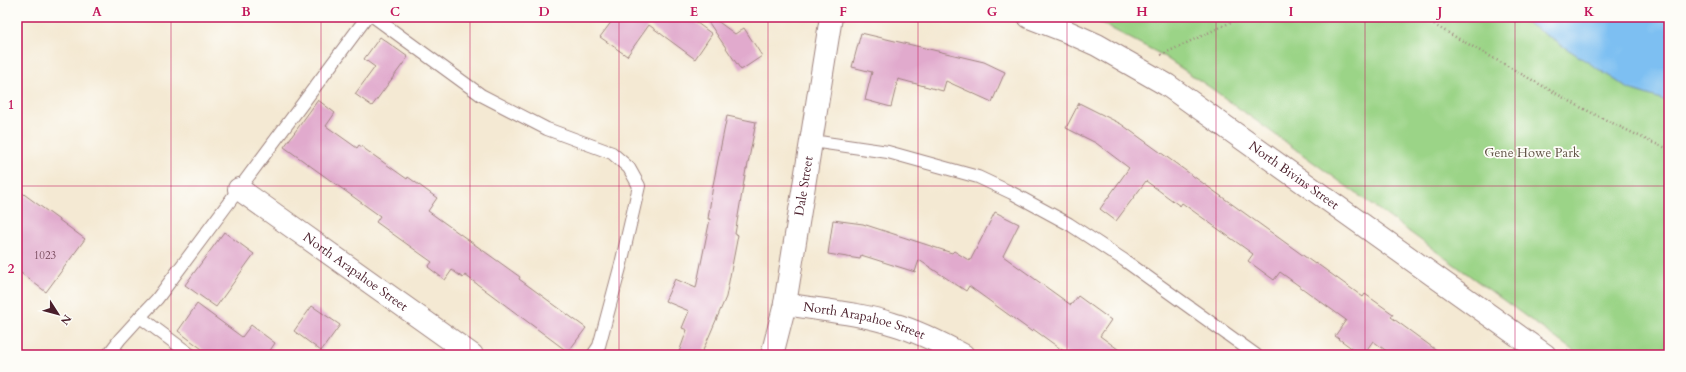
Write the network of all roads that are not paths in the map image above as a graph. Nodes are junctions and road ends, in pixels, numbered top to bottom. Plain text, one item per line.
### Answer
1 (367, 17) edge
2 (374, 17) edge
3 (831, 17) edge
4 (1029, 17) edge
5 (812, 141) junction
6 (239, 189) junction
7 (785, 304) junction
8 (140, 317) junction
9 (108, 355) edge
10 (191, 355) edge
11 (472, 355) edge
12 (594, 355) edge
13 (772, 355) edge
14 (963, 355) edge
15 (1256, 355) edge
16 (1545, 355) edge

1 - 6 lane
2 - 12 lane
3 - 5 street, Dale Street
4 - 16 street, North Bivins Street
5 - 7 street, Dale Street
5 - 15 lane
6 - 8 lane
6 - 11 street, North Arapahoe Street
7 - 13 street, Dale Street
7 - 14 street, North Arapahoe Street
8 - 9 lane
8 - 10 lane

